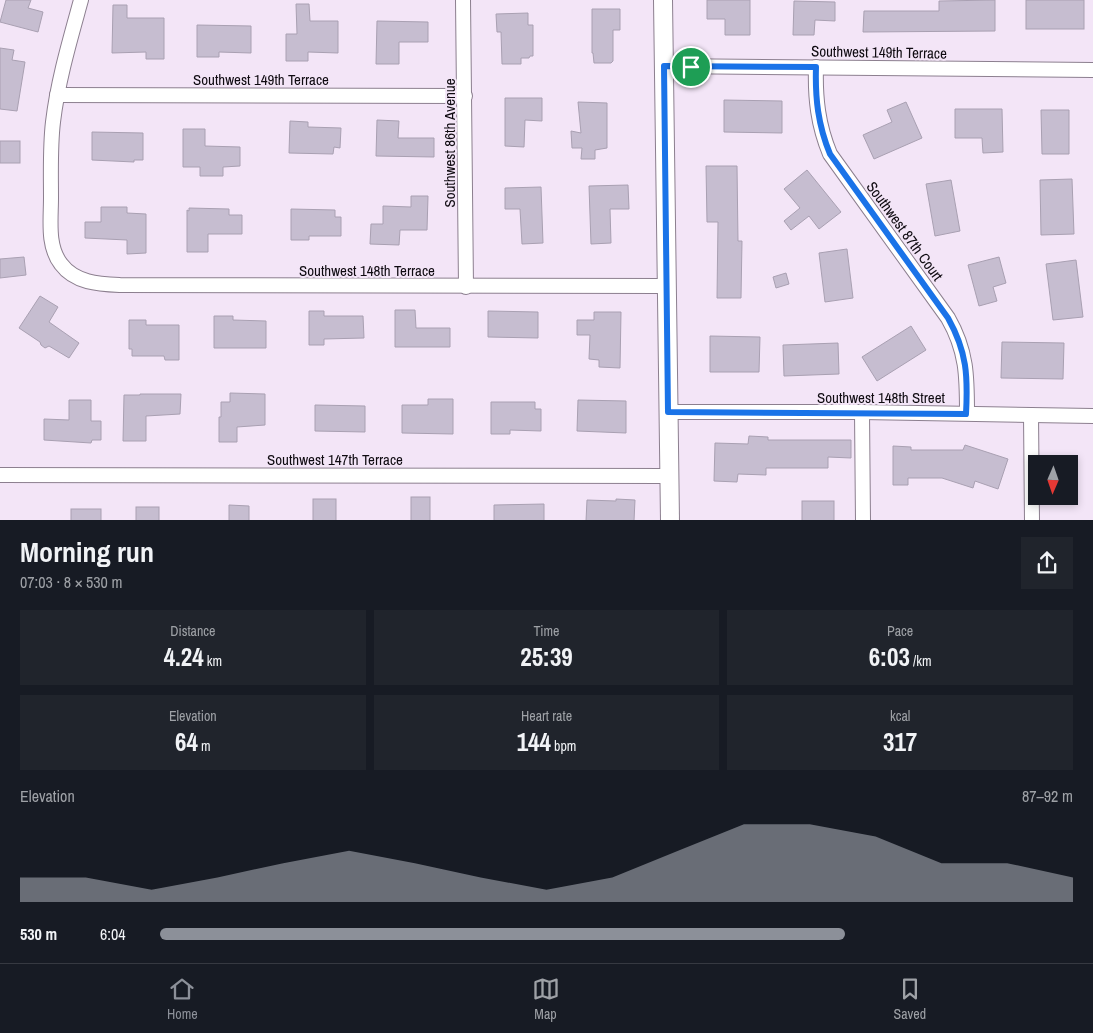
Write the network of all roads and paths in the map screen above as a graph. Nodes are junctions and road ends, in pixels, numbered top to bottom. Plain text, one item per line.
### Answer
1 (82, 0) edge
2 (463, 0) edge
3 (663, 0) edge
4 (664, 66) junction
5 (816, 67) junction
6 (1093, 70) edge
7 (57, 95) junction
8 (465, 96) junction
9 (466, 286) junction
10 (667, 286) junction
11 (668, 412) junction
12 (862, 412) junction
13 (966, 414) junction
14 (1031, 415) junction
15 (1093, 416) edge
16 (0, 474) edge
17 (670, 476) junction
18 (670, 520) edge
19 (863, 520) edge
20 (1032, 520) edge

1 - 7 street
2 - 8 street, Southwest 86th Avenue
3 - 4 street
4 - 5 street, Southwest 149th Terrace
4 - 10 street
5 - 6 street, Southwest 149th Terrace
5 - 13 street, Southwest 87th Court
7 - 8 street, Southwest 149th Terrace
7 - 9 street, Southwest 148th Terrace
8 - 9 street, Southwest 86th Avenue
9 - 10 street, Southwest 148th Terrace
10 - 11 street
11 - 12 street, Southwest 148th Street
11 - 17 street
12 - 13 street, Southwest 148th Street
12 - 19 street
13 - 14 street, Southwest 148th Street
14 - 15 street, Southwest 148th Street
14 - 20 street
16 - 17 street, Southwest 147th Terrace
17 - 18 street

